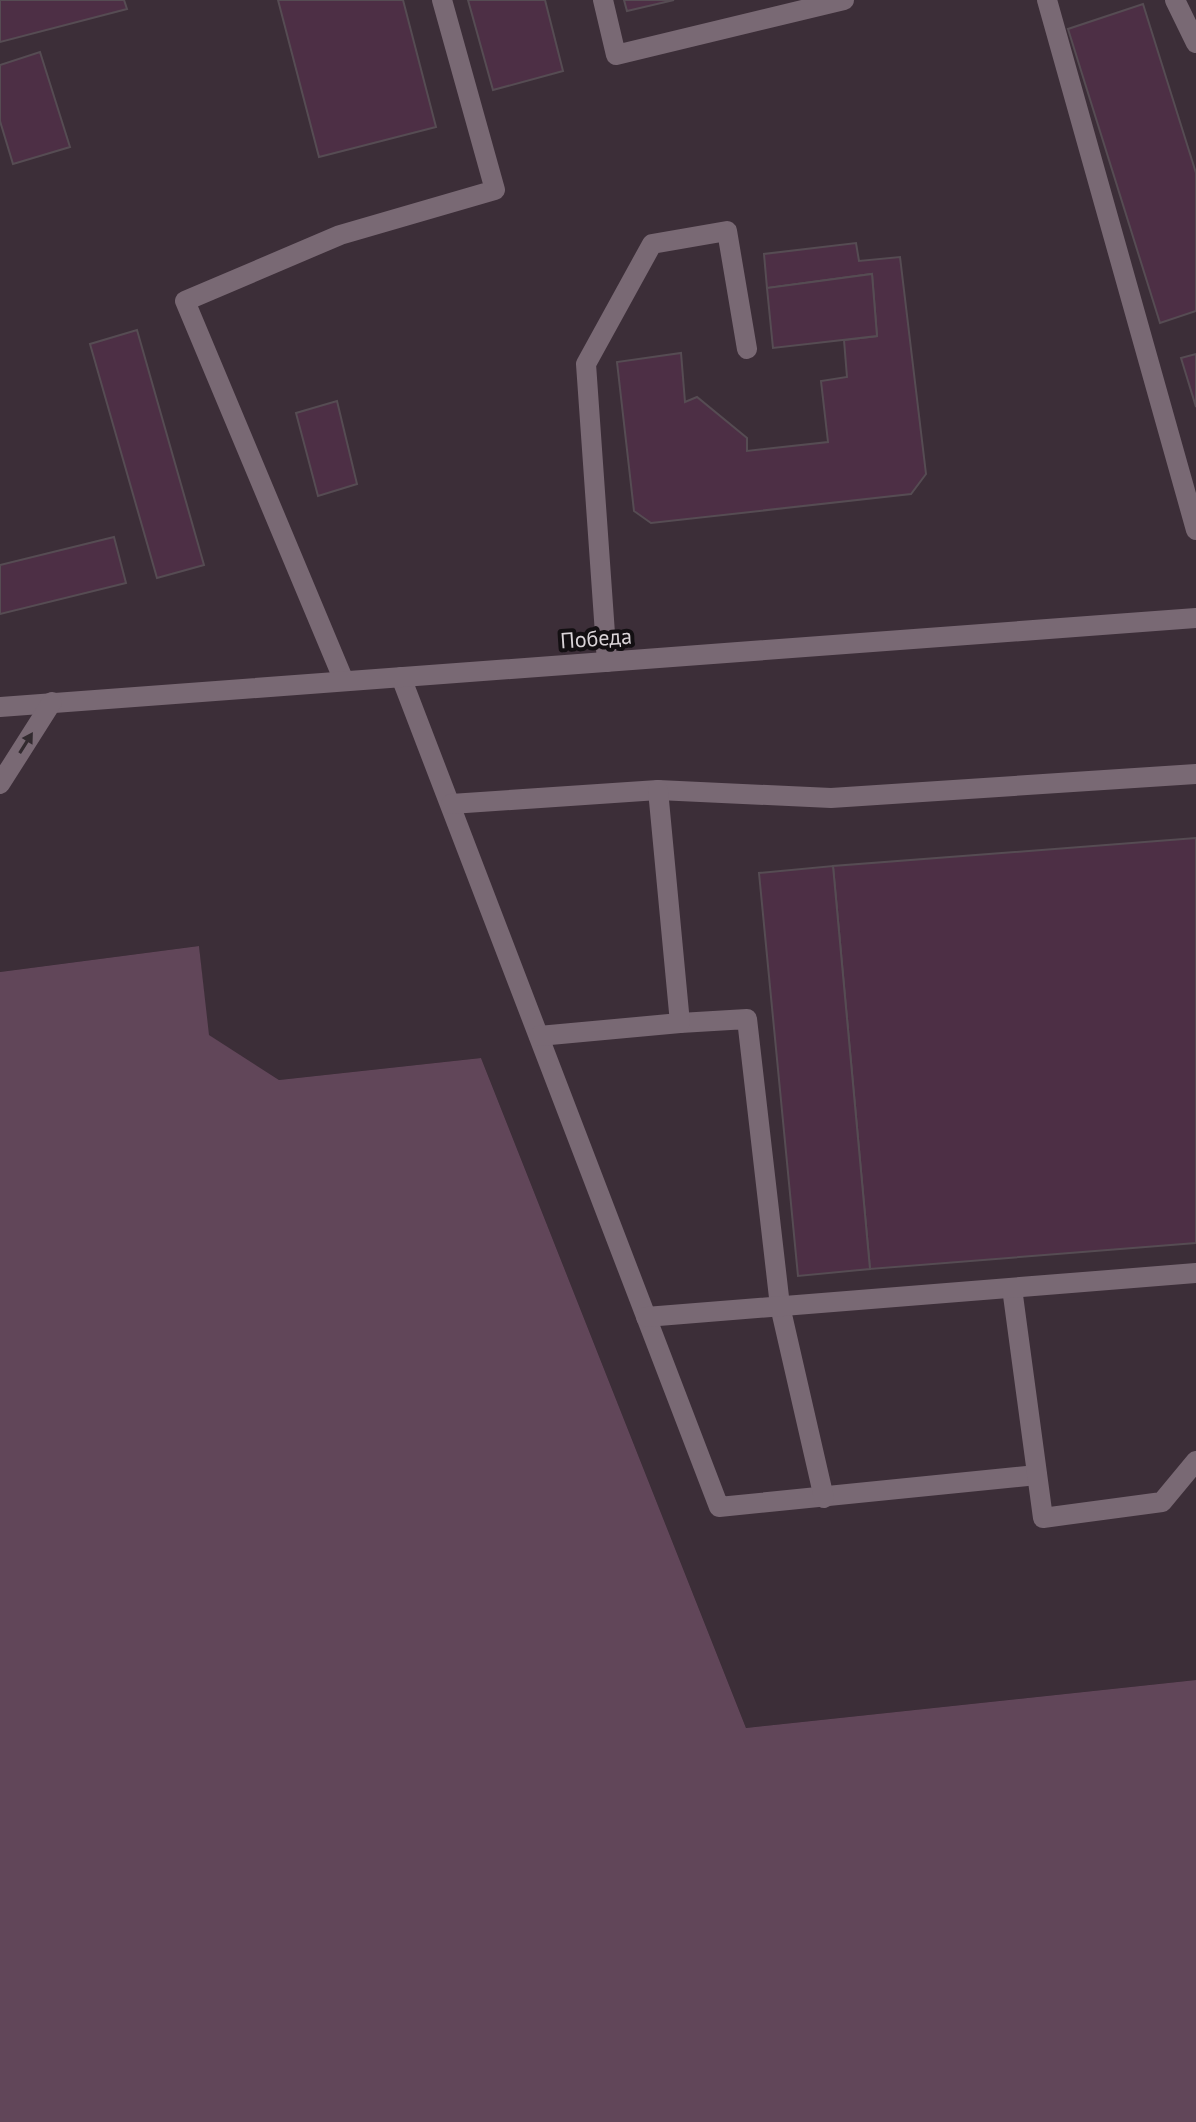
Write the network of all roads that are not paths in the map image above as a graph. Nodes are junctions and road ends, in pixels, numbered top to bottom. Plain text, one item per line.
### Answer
1 (442, 0) edge
2 (603, 0) edge
3 (844, 0) edge
4 (1047, 0) edge
5 (1175, 0) edge
6 (1196, 43) edge
7 (747, 349) dead end
8 (1196, 530) edge
9 (1196, 618) edge
10 (607, 662) junction
11 (401, 677) junction
12 (344, 681) junction
13 (52, 702) junction
14 (0, 707) edge
15 (1196, 774) edge
16 (0, 784) edge
17 (658, 790) junction
18 (451, 804) junction
19 (680, 1023) junction
20 (539, 1036) junction
21 (1196, 1273) edge
22 (1012, 1288) junction
23 (780, 1306) junction
24 (646, 1317) junction
25 (1196, 1461) edge
26 (1037, 1475) junction
27 (824, 1498) junction

1 - 12 street
2 - 3 street
4 - 8 street
5 - 6 street
7 - 10 street
9 - 10 street, Победа
10 - 11 street, Победа
11 - 12 street, Победа
11 - 18 street
12 - 13 street, Победа
13 - 14 street, Победа
16 -> 13 street
15 - 17 street
17 - 18 street
17 - 19 street
18 - 20 street
19 - 20 street
19 - 23 street
20 - 24 street
21 - 22 street
22 - 23 street
22 - 26 street
23 - 24 street
23 - 27 street
24 - 27 street
25 - 26 street
26 - 27 street

